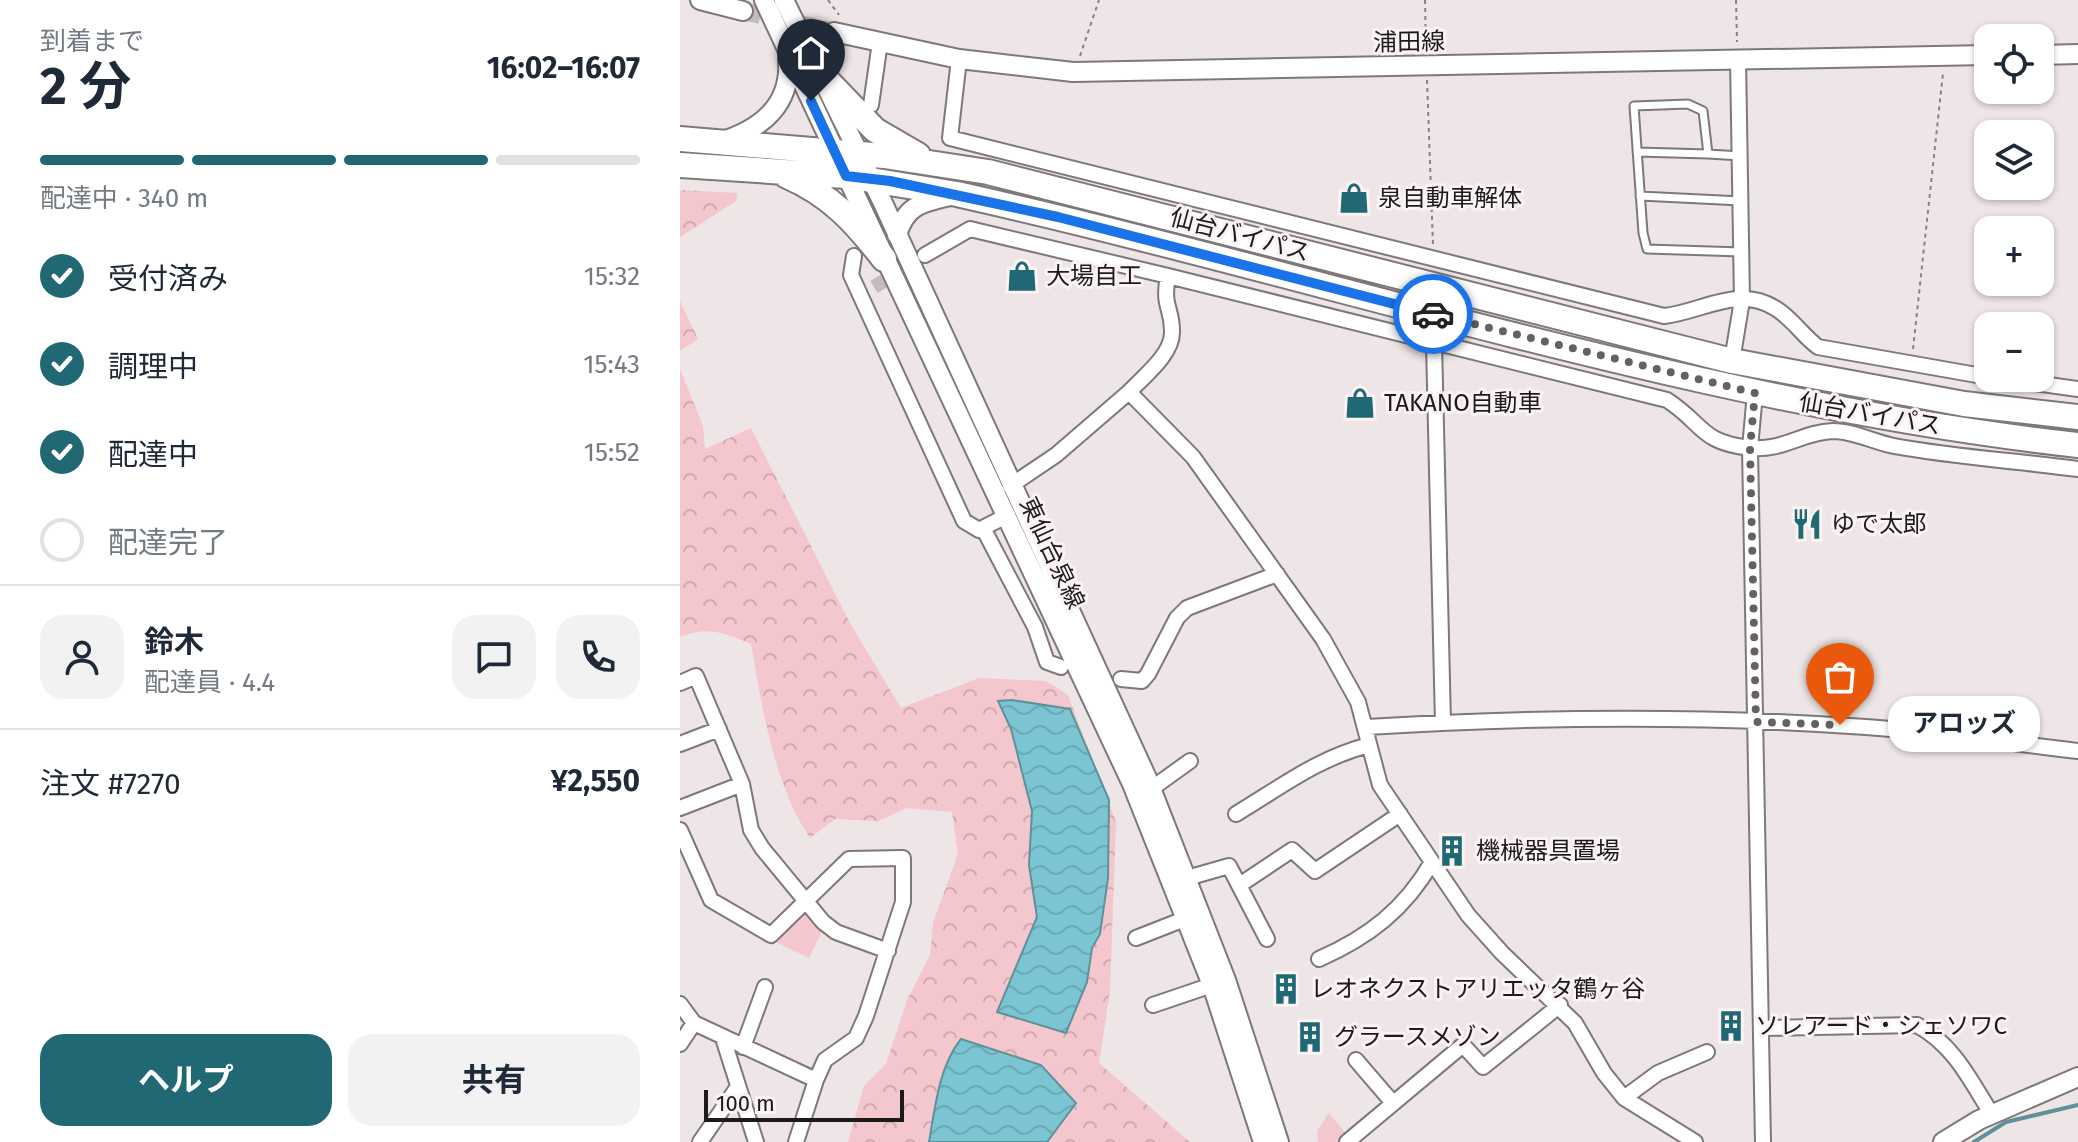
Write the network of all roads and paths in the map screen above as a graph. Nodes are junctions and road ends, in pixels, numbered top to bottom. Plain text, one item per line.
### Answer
1 (700, 0) edge
2 (764, 0) edge
3 (784, 0) edge
4 (1099, 0) edge
5 (1425, 0) edge
6 (1736, 0) edge
7 (743, 11) tunnel mouth
8 (834, 32) tunnel mouth
9 (880, 42) junction
10 (2078, 54) edge
11 (788, 55) junction
12 (1974, 55) edge
13 (2054, 55) edge
14 (1945, 56) junction
15 (959, 59) junction
16 (1738, 59) junction
17 (1426, 66) junction
18 (817, 70) junction
19 (1073, 72) junction
20 (871, 105) dead end
21 (680, 139) edge
22 (720, 142) junction
23 (846, 152) junction
24 (1637, 152) junction
25 (1708, 154) junction
26 (1741, 156) junction
27 (933, 163) junction
28 (680, 165) edge
29 (774, 170) junction
30 (858, 178) junction
31 (957, 194) junction
32 (1640, 196) junction
33 (1741, 201) junction
34 (897, 235) junction
35 (1742, 252) junction
36 (925, 255) tunnel mouth
37 (854, 256) dead end
38 (1427, 257) junction
39 (884, 259) junction
40 (1168, 276) junction
41 (874, 287) tunnel mouth
42 (860, 295) junction
43 (1742, 300) junction
44 (1434, 343) junction
45 (1732, 361) junction
46 (1911, 365) junction
47 (1974, 375) edge
48 (2054, 386) edge
49 (2078, 389) edge
50 (1129, 392) junction
51 (1755, 393) junction
52 (2078, 417) edge
53 (2078, 445) edge
54 (1750, 448) junction
55 (2078, 469) edge
56 (1010, 486) junction
57 (1008, 515) junction
58 (983, 528) junction
59 (1277, 574) junction
60 (1061, 667) dead end
61 (1121, 679) dead end
62 (680, 683) edge
63 (1756, 722) junction
64 (1443, 723) junction
65 (1367, 727) junction
66 (719, 729) junction
67 (680, 744) edge
68 (1369, 745) junction
69 (2078, 751) edge
70 (1190, 761) dead end
71 (742, 784) junction
72 (1151, 789) junction
73 (680, 808) edge
74 (1236, 814) dead end
75 (1400, 814) junction
76 (680, 830) edge
77 (1432, 862) junction
78 (1187, 878) junction
79 (1241, 884) junction
80 (806, 901) junction
81 (1187, 918) junction
82 (1136, 938) dead end
83 (1267, 939) dead end
84 (888, 951) junction
85 (1319, 959) dead end
86 (1212, 985) junction
87 (765, 987) dead end
88 (680, 1004) edge
89 (1153, 1005) dead end
90 (1560, 1005) junction
91 (694, 1023) junction
92 (1761, 1028) junction
93 (723, 1038) junction
94 (680, 1044) edge
95 (743, 1047) junction
96 (1707, 1052) dead end
97 (1356, 1060) dead end
98 (2078, 1077) edge
99 (816, 1080) junction
100 (737, 1088) junction
101 (1624, 1098) junction
102 (1393, 1103) junction
103 (1992, 1115) junction
104 (700, 1142) edge
105 (756, 1142) edge
106 (796, 1142) edge
107 (1263, 1142) edge
108 (1279, 1142) edge
109 (1347, 1142) edge
110 (1695, 1142) edge
111 (1763, 1142) edge
112 (1943, 1142) edge

1 - 7 street
2 - 11 street, 東仙台泉線
3 - 18 street
4 - 19 path
5 - 17 path
6 - 16 path
8 - 9 street, 浦田線
9 - 15 street, 浦田線
9 - 20 street
10 - 13 street
11 - 22 street
11 - 23 street, 東仙台泉線
12 - 14 street, 浦田線
14 - 16 street, 浦田線
14 - 46 path
15 - 19 street, 浦田線
15 - 38 street
16 - 17 street, 浦田線
16 - 26 street
17 - 19 street, 浦田線
17 - 38 path
18 - 23 street
18 - 27 highway
21 - 22 highway, 仙台バイパス
22 - 23 highway, 仙台バイパス
23 - 27 highway, 仙台バイパス
23 - 30 street, 東仙台泉線
24 - 25 lane
24 - 25 lane
24 - 32 lane
25 - 26 lane
26 - 33 street
27 - 45 highway, 仙台バイパス
28 - 29 highway, 仙台バイパス
29 - 30 highway, 仙台バイパス
29 - 39 highway
30 - 31 highway, 仙台バイパス
30 - 34 street
30 - 39 street, 東仙台泉線
31 - 34 street
31 - 51 highway, 仙台バイパス
32 - 33 lane
32 - 35 lane
33 - 35 street
34 - 56 street
35 - 43 street
36 - 40 street
37 - 42 street
38 - 43 street
39 - 57 street, 東仙台泉線
40 - 44 street
40 - 50 street
41 - 42 street
42 - 58 street
43 - 45 street
43 - 46 street
44 - 54 street
44 - 64 street
45 - 52 highway, 仙台バイパス
46 - 47 street
48 - 49 street
50 - 56 street
50 - 59 street
51 - 53 highway, 仙台バイパス
51 - 54 street
54 - 55 street
54 - 63 street
56 - 72 street
57 - 58 street
57 - 81 street, 東仙台泉線
58 - 60 street
59 - 61 street
59 - 65 street
62 - 66 street
63 - 64 street
63 - 69 street
63 - 92 street
64 - 65 street
65 - 68 street
66 - 67 street
66 - 71 street
68 - 74 street
68 - 75 street
70 - 72 street
71 - 73 street
71 - 80 street
72 - 78 street
75 - 77 street
75 - 79 street
76 - 80 street
77 - 85 street
77 - 90 street
78 - 79 street
78 - 108 street
79 - 83 street
80 - 84 street
80 - 84 street
81 - 82 street
81 - 86 street, 東仙台泉線
84 - 99 street
86 - 89 street
86 - 107 street, 東仙台泉線
87 - 95 street
88 - 91 street
90 - 101 street
90 - 102 street
91 - 93 street
91 - 94 street
92 - 103 street
92 - 111 street
93 - 95 street
93 - 100 street
95 - 99 street
96 - 101 street
97 - 102 street
98 - 103 street
99 - 106 street
100 - 104 street
100 - 105 street
101 - 110 street
102 - 109 street
103 - 112 street

